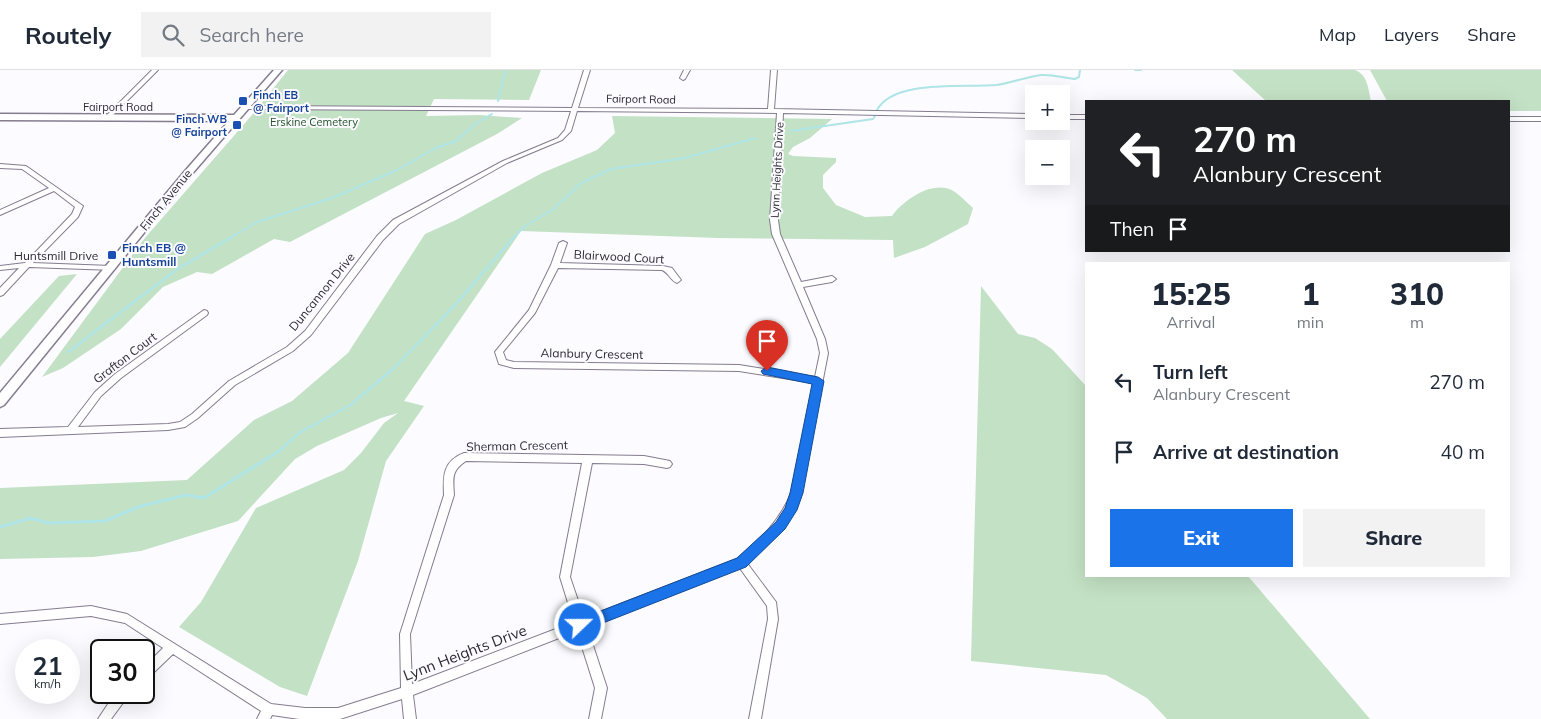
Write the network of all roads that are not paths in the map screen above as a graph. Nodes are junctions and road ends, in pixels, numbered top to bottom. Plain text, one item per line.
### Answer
1 (155, 70) edge
2 (278, 70) edge
3 (587, 70) edge
4 (687, 70) edge
5 (774, 70) edge
6 (683, 78) dead end
7 (247, 107) junction
8 (574, 110) junction
9 (771, 111) junction
10 (780, 111) junction
11 (1025, 116) edge
12 (0, 117) edge
13 (108, 117) junction
14 (1070, 117) edge
15 (1085, 117) edge
16 (236, 118) junction
17 (1510, 119) edge
18 (1541, 119) edge
19 (0, 166) edge
20 (53, 189) junction
21 (0, 214) edge
22 (563, 243) dead end
23 (27, 265) junction
24 (555, 265) junction
25 (0, 268) edge
26 (111, 268) junction
27 (832, 279) dead end
28 (677, 280) dead end
29 (799, 285) junction
30 (0, 293) edge
31 (204, 313) dead end
32 (818, 381) junction
33 (0, 402) edge
34 (70, 431) junction
35 (0, 433) edge
36 (588, 458) junction
37 (667, 464) dead end
38 (741, 562) junction
39 (0, 619) edge
40 (580, 625) junction
41 (171, 648) junction
42 (155, 663) edge
43 (407, 692) junction
44 (116, 704) edge
45 (266, 714) edge
46 (104, 719) edge
47 (410, 719) edge
48 (595, 719) edge
49 (755, 719) edge

1 - 13 street
2 - 7 main road, Finch Avenue
3 - 8 street
4 - 6 street
5 - 9 street
7 - 8 street, Fairport Road
7 - 16 main road, Finch Avenue
8 - 9 street, Fairport Road
8 - 34 street, Duncannon Drive
9 - 10 street, Fairport Road
10 - 11 street, Fairport Road
10 - 29 street, Lynn Heights Drive
12 - 13 main road, Fairport Road
13 - 16 main road, Fairport Road
14 - 15 street
16 - 26 main road, Finch Avenue
17 - 18 street
19 - 20 street
20 - 21 street
20 - 23 street
22 - 24 street, Alanbury Crescent
23 - 25 street, Huntsmill Drive
23 - 26 street, Huntsmill Drive
23 - 30 street
24 - 28 street, Blairwood Court
24 - 32 street, Alanbury Crescent
26 - 33 main road, Finch Avenue
27 - 29 street
29 - 32 street, Lynn Heights Drive
31 - 34 street, Grafton Court
32 - 38 street, Lynn Heights Drive
34 - 35 street, Duncannon Drive
36 - 37 street
36 - 40 street
36 - 43 street, Sherman Crescent
38 - 40 street, Lynn Heights Drive
38 - 49 street
39 - 41 street, Lynn Heights Drive
40 - 43 street, Lynn Heights Drive
40 - 48 street
41 - 42 street
41 - 45 street, Lynn Heights Drive
43 - 45 street, Lynn Heights Drive
43 - 47 street
44 - 46 street

